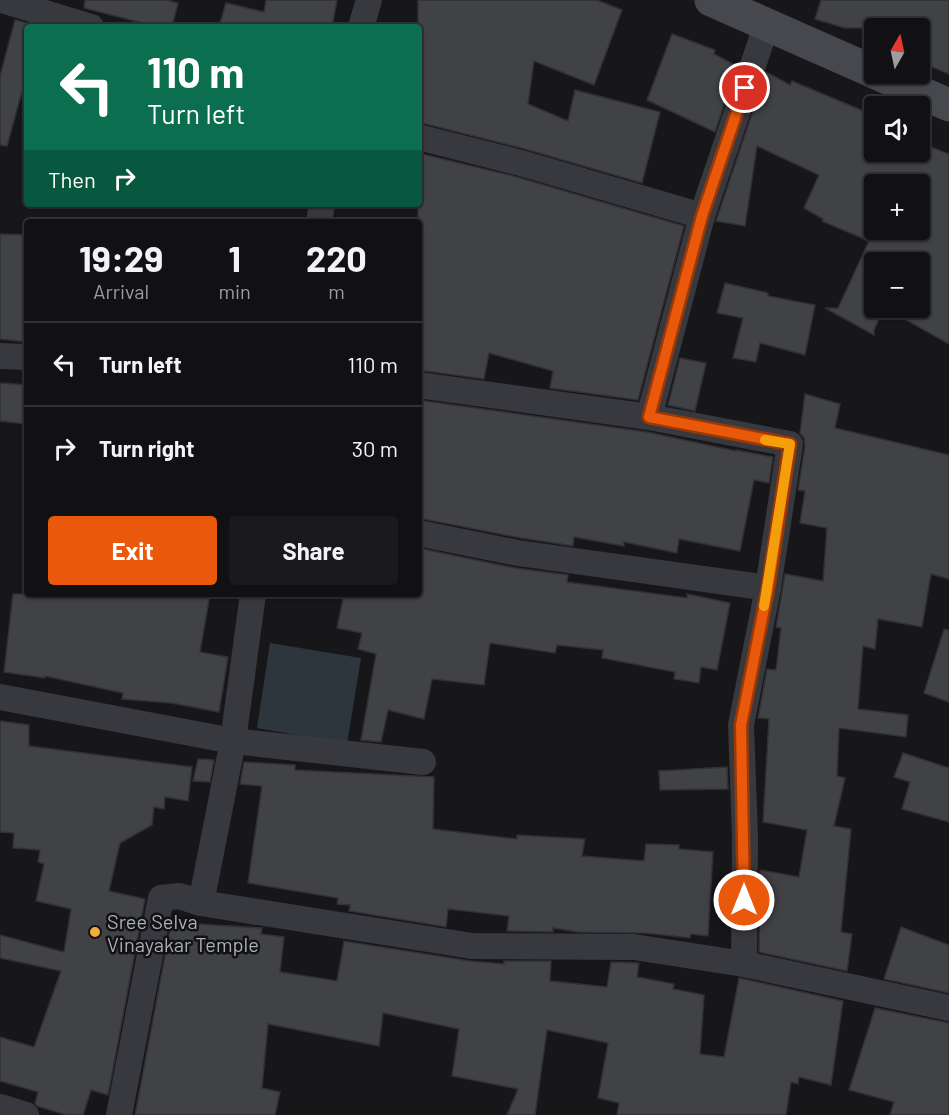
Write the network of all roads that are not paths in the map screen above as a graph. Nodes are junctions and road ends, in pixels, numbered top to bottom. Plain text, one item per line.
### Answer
1 (2, 0) edge
2 (369, 0) edge
3 (711, 0) edge
4 (81, 24) edge
5 (362, 24) edge
6 (767, 24) junction
7 (864, 68) edge
8 (901, 84) edge
9 (949, 105) edge
10 (422, 138) edge
11 (702, 216) junction
12 (0, 356) edge
13 (24, 357) edge
14 (422, 385) edge
15 (649, 417) junction
16 (422, 534) edge
17 (768, 588) junction
18 (253, 597) edge
19 (0, 698) edge
20 (233, 741) junction
21 (423, 762) dead end
22 (201, 903) junction
23 (744, 964) junction
24 (949, 1008) edge
25 (0, 1107) edge
26 (26, 1115) edge
27 (119, 1115) edge

1 - 4 street
2 - 5 street
3 - 6 street
6 - 7 street
6 - 11 street
8 - 9 street
10 - 11 street
11 - 15 street
12 - 13 street
14 - 15 street
15 - 17 street
16 - 17 street
17 - 23 street
18 - 20 street
19 - 20 street
20 - 21 street
20 - 22 street
22 - 23 street
22 - 27 street
23 - 24 street
25 - 26 street

